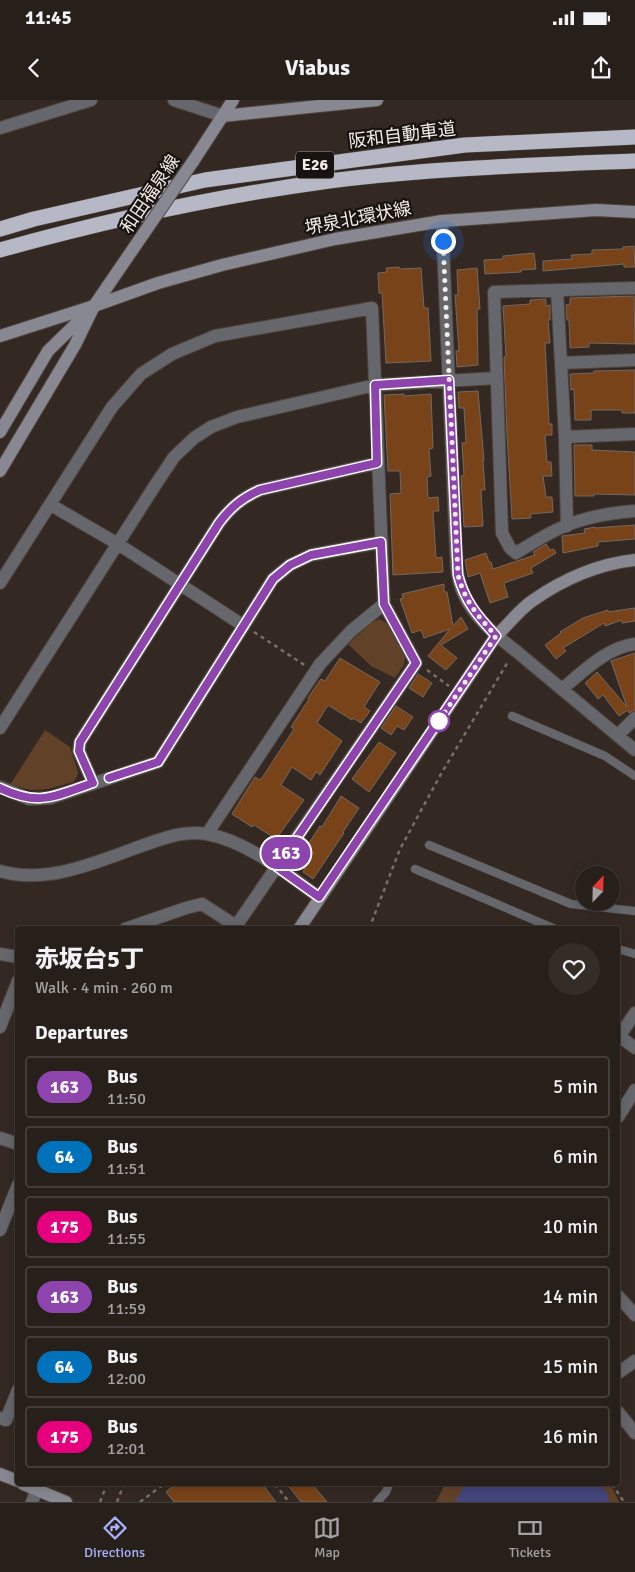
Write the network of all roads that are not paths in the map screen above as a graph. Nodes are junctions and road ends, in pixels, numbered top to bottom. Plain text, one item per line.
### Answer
1 (91, 100) edge
2 (174, 100) edge
3 (232, 100) edge
4 (377, 100) edge
5 (339, 102) edge
6 (222, 116) junction
7 (0, 128) edge
8 (635, 137) edge
9 (635, 161) edge
10 (635, 212) edge
11 (442, 221) junction
12 (0, 228) edge
13 (0, 250) edge
14 (635, 288) edge
15 (557, 290) junction
16 (94, 306) junction
17 (0, 336) edge
18 (635, 360) edge
19 (561, 363) junction
20 (497, 378) junction
21 (449, 380) junction
22 (375, 385) junction
23 (0, 432) edge
24 (635, 434) edge
25 (565, 437) junction
26 (377, 463) junction
27 (0, 471) edge
28 (51, 505) junction
29 (635, 511) edge
30 (566, 526) junction
31 (381, 542) junction
32 (118, 544) junction
33 (635, 560) edge
34 (0, 583) edge
35 (181, 585) junction
36 (384, 604) junction
37 (244, 626) junction
38 (496, 636) junction
39 (635, 644) edge
40 (562, 689) junction
41 (512, 716) dead end
42 (635, 718) edge
43 (0, 728) edge
44 (618, 735) junction
45 (635, 750) edge
46 (635, 776) edge
47 (93, 783) junction
48 (0, 788) edge
49 (207, 834) junction
50 (429, 845) dead end
51 (277, 867) junction
52 (414, 869) dead end
53 (0, 870) edge
54 (319, 897) junction
55 (635, 910) edge
56 (535, 920) junction
57 (134, 926) edge
58 (234, 926) edge
59 (236, 926) edge
60 (301, 926) edge
61 (533, 926) edge
62 (548, 926) edge
63 (620, 950) edge
64 (0, 954) edge
65 (635, 954) edge
66 (15, 956) edge
67 (15, 988) edge
68 (635, 1013) edge
69 (0, 1027) edge
70 (620, 1034) edge
71 (620, 1038) edge
72 (635, 1048) edge
73 (635, 1090) edge
74 (620, 1114) edge
75 (0, 1138) edge
76 (15, 1143) edge
77 (15, 1192) edge
78 (0, 1230) edge
79 (620, 1298) edge
80 (635, 1315) edge
81 (635, 1360) edge
82 (620, 1371) edge
83 (15, 1398) edge
84 (620, 1414) edge
85 (0, 1418) edge
86 (635, 1433) edge
87 (0, 1474) edge
88 (15, 1480) edge
89 (388, 1486) edge
90 (38, 1487) edge
91 (32, 1502) edge
92 (66, 1502) edge
93 (377, 1502) edge

1 - 7 street
2 - 6 street
3 - 6 main road, 和田福泉線
4 - 5 main road
5 - 6 main road
6 - 16 main road, 和田福泉線, bridge
8 - 12 highway, 阪和自動車道 / E26
9 - 13 highway, E26
10 - 11 main road, 堺泉北環状線
11 - 16 main road, 堺泉北環状線
11 - 21 street
14 - 15 street
15 - 19 street
15 - 20 street
16 - 17 main road
16 - 23 main road, 堺泉北環状線
16 - 27 main road
18 - 19 street
19 - 25 street
20 - 21 street
20 - 30 street
21 - 22 street
21 - 38 street
22 - 26 street
22 - 28 street
22 - 32 street
24 - 25 street
25 - 30 street
26 - 31 street
26 - 35 street
28 - 32 street
28 - 34 street
29 - 30 street
31 - 36 street
31 - 37 street
32 - 35 street
32 - 43 street
33 - 38 main road
35 - 37 street
35 - 47 street
36 - 49 street
36 - 51 street
37 - 47 street
38 - 40 street
38 - 54 main road
39 - 40 street
40 - 44 street
41 - 46 lane
42 - 44 street
44 - 45 street
47 - 48 street
49 - 51 street
49 - 53 street
50 - 55 lane
51 - 54 street
51 - 59 street
52 - 56 lane
54 - 60 main road
56 - 61 lane
56 - 62 lane
57 - 58 street
63 - 65 lane
64 - 66 street
67 - 69 street
68 - 70 street
71 - 72 street
73 - 74 street
75 - 76 street
77 - 78 street
79 - 80 street
81 - 82 street
83 - 85 street
84 - 86 street
87 - 88 main road
89 - 93 lane
90 - 91 street
90 - 92 main road

